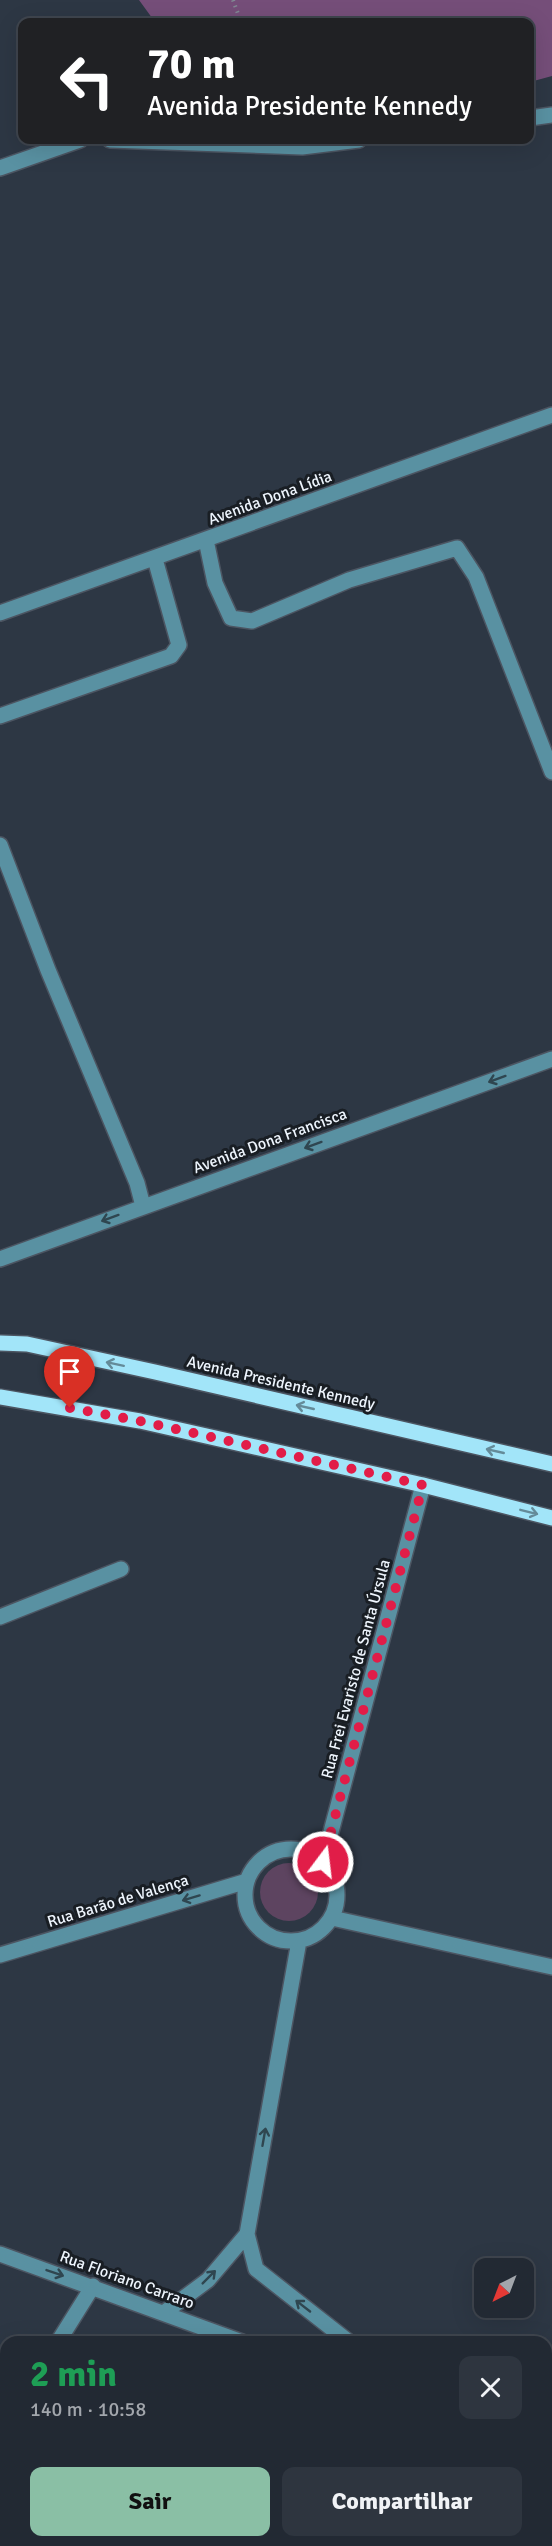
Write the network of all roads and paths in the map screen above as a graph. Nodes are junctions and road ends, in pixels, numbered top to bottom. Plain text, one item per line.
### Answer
1 (233, 0) edge
2 (240, 18) edge
3 (552, 115) edge
4 (534, 117) edge
5 (69, 144) edge
6 (220, 144) edge
7 (326, 144) edge
8 (0, 168) edge
9 (552, 415) edge
10 (206, 540) junction
11 (155, 559) junction
12 (0, 613) edge
13 (0, 716) edge
14 (552, 772) edge
15 (0, 845) edge
16 (552, 1059) edge
17 (143, 1206) junction
18 (0, 1259) edge
19 (0, 1343) edge
20 (0, 1397) edge
21 (552, 1464) edge
22 (423, 1485) junction
23 (552, 1518) edge
24 (122, 1569) dead end
25 (0, 1617) edge
26 (323, 1862) junction
27 (247, 1881) junction
28 (332, 1918) junction
29 (299, 1941) junction
30 (0, 1955) edge
31 (552, 1967) edge
32 (247, 2234) junction
33 (0, 2254) edge
34 (93, 2286) junction
35 (165, 2312) junction
36 (62, 2336) edge
37 (227, 2336) edge
38 (341, 2336) edge

1 - 2 path
3 - 4 street
5 - 8 street
6 - 7 street
9 - 10 street, Avenida Dona Lídia
10 - 11 street, Avenida Dona Lídia
10 - 14 street
11 - 12 street, Avenida Dona Lídia
11 - 13 street
15 - 17 street
16 -> 17 street, Avenida Dona Francisca
17 -> 18 street, Avenida Dona Francisca
21 -> 19 main road, Avenida Presidente Kennedy
20 - 22 main road
22 -> 23 main road
22 - 26 street, Rua Frei Evaristo de Santa Úrsula
24 - 25 street
26 - 27 street
26 - 28 street
27 - 29 street
27 -> 30 street, Rua Barão de Valença
28 - 29 street
28 - 31 street
32 -> 29 street
35 -> 32 street
38 -> 32 street
33 -> 34 street, Rua Floriano Carraro
34 - 35 street, Rua Floriano Carraro
34 - 36 street
35 - 37 street, Rua Floriano Carraro

